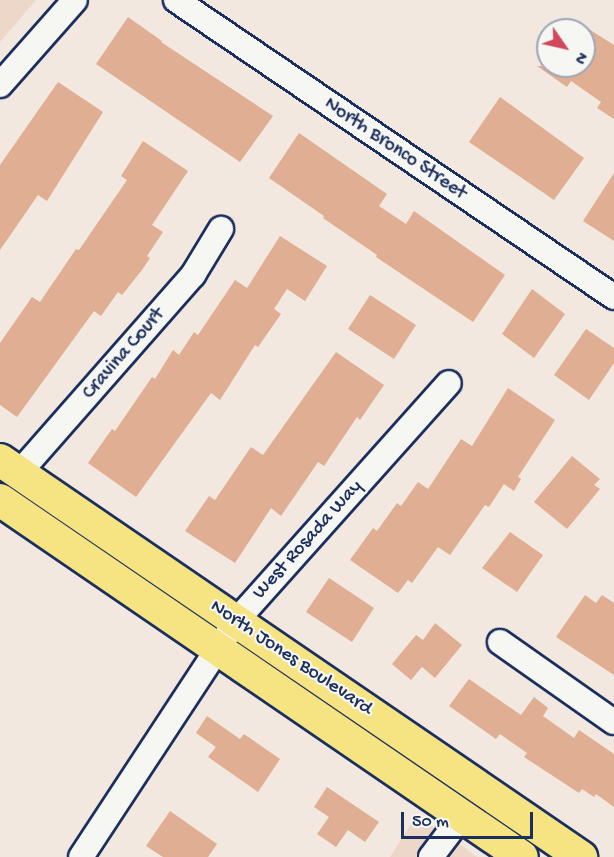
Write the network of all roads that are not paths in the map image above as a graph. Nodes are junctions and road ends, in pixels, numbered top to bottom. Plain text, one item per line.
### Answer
1 (75, 0) edge
2 (176, 0) edge
3 (0, 85) edge
4 (221, 229) dead end
5 (614, 297) edge
6 (449, 383) dead end
7 (9, 466) edge
8 (0, 500) edge
9 (236, 621) junction
10 (500, 642) dead end
11 (216, 648) junction
12 (614, 722) edge
13 (462, 816) junction
14 (81, 857) edge
15 (431, 857) edge
16 (522, 857) edge
17 (581, 857) edge

1 - 3 street
2 - 5 street, North Bronco Street
4 - 7 street, Cravina Court
6 - 9 street, West Rosada Way
7 - 9 main road, North Jones Boulevard
8 - 11 main road, North Jones Boulevard
9 - 11 street, West Rosada Way
9 - 17 main road, North Jones Boulevard
10 - 12 street
11 - 13 main road, North Jones Boulevard
11 - 14 street, West Rosada Way
13 - 15 street
13 - 16 main road, North Jones Boulevard

